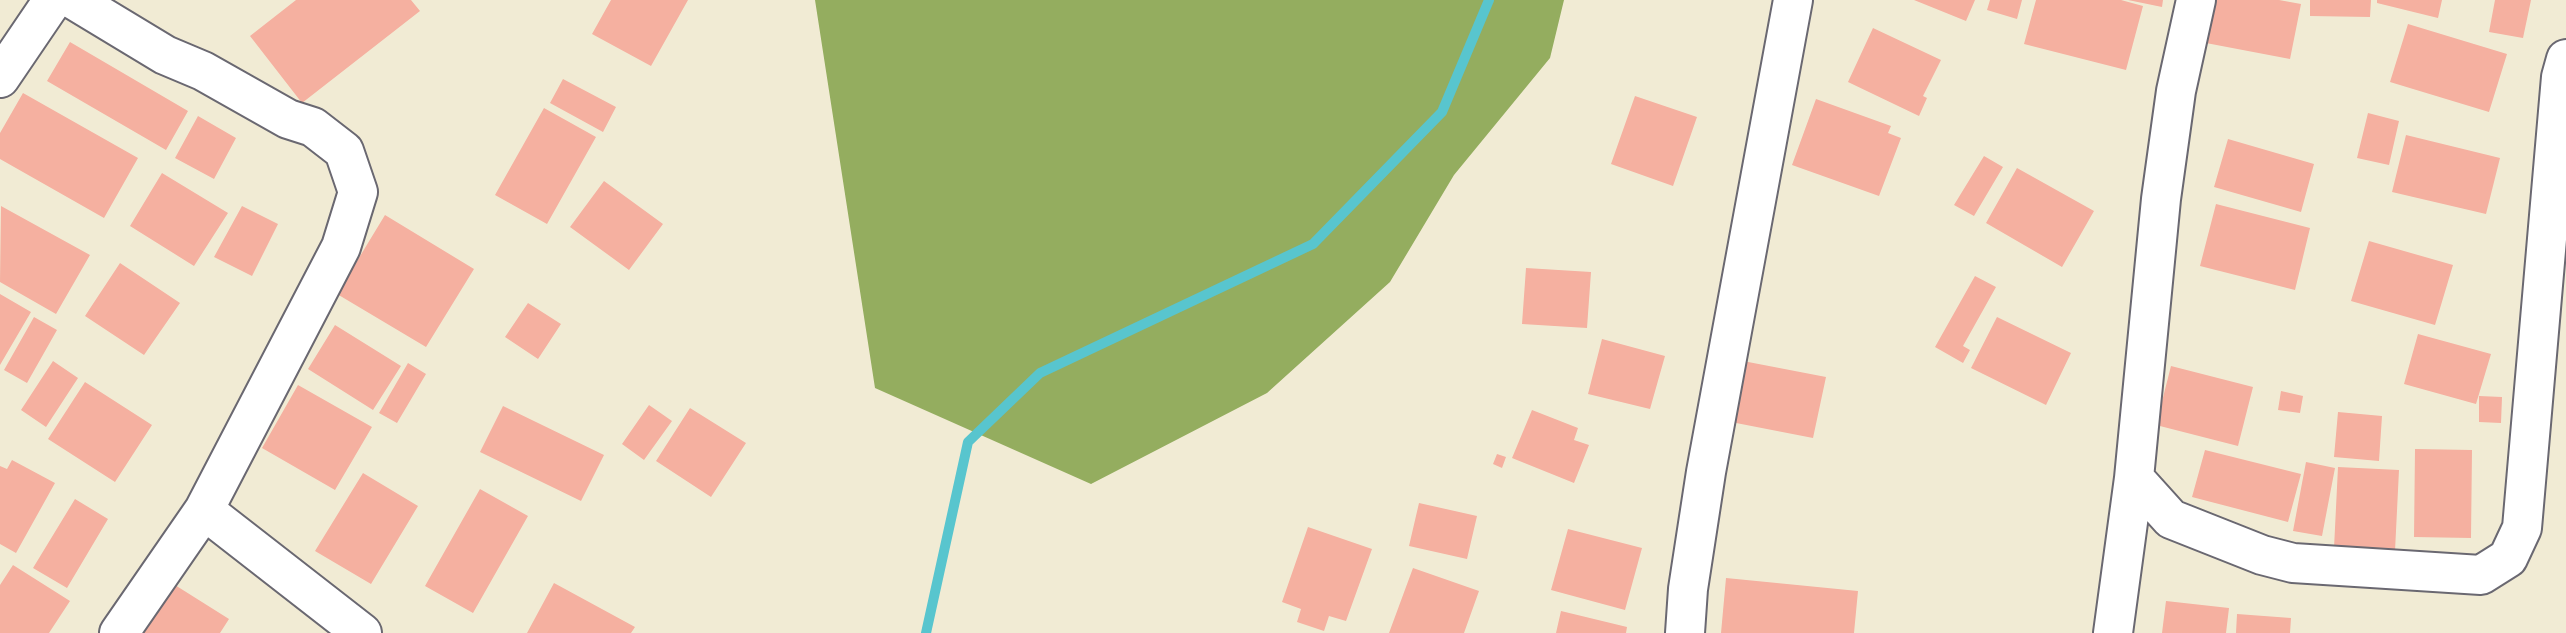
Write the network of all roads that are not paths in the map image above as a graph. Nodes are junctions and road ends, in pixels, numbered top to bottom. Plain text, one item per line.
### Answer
1 (53, 0) edge
2 (74, 0) edge
3 (1793, 0) edge
4 (2196, 0) edge
5 (2566, 59) edge
6 (0, 78) edge
7 (2134, 478) junction
8 (204, 510) junction
9 (2171, 519) junction
10 (2123, 545) junction
11 (119, 633) edge
12 (362, 633) edge
13 (1685, 633) edge
14 (2113, 633) edge

1 - 6 street
2 - 8 street
3 - 13 street
4 - 7 street
5 - 9 street
7 - 9 street
7 - 10 street
8 - 11 street
8 - 12 street
9 - 10 street
10 - 14 street

